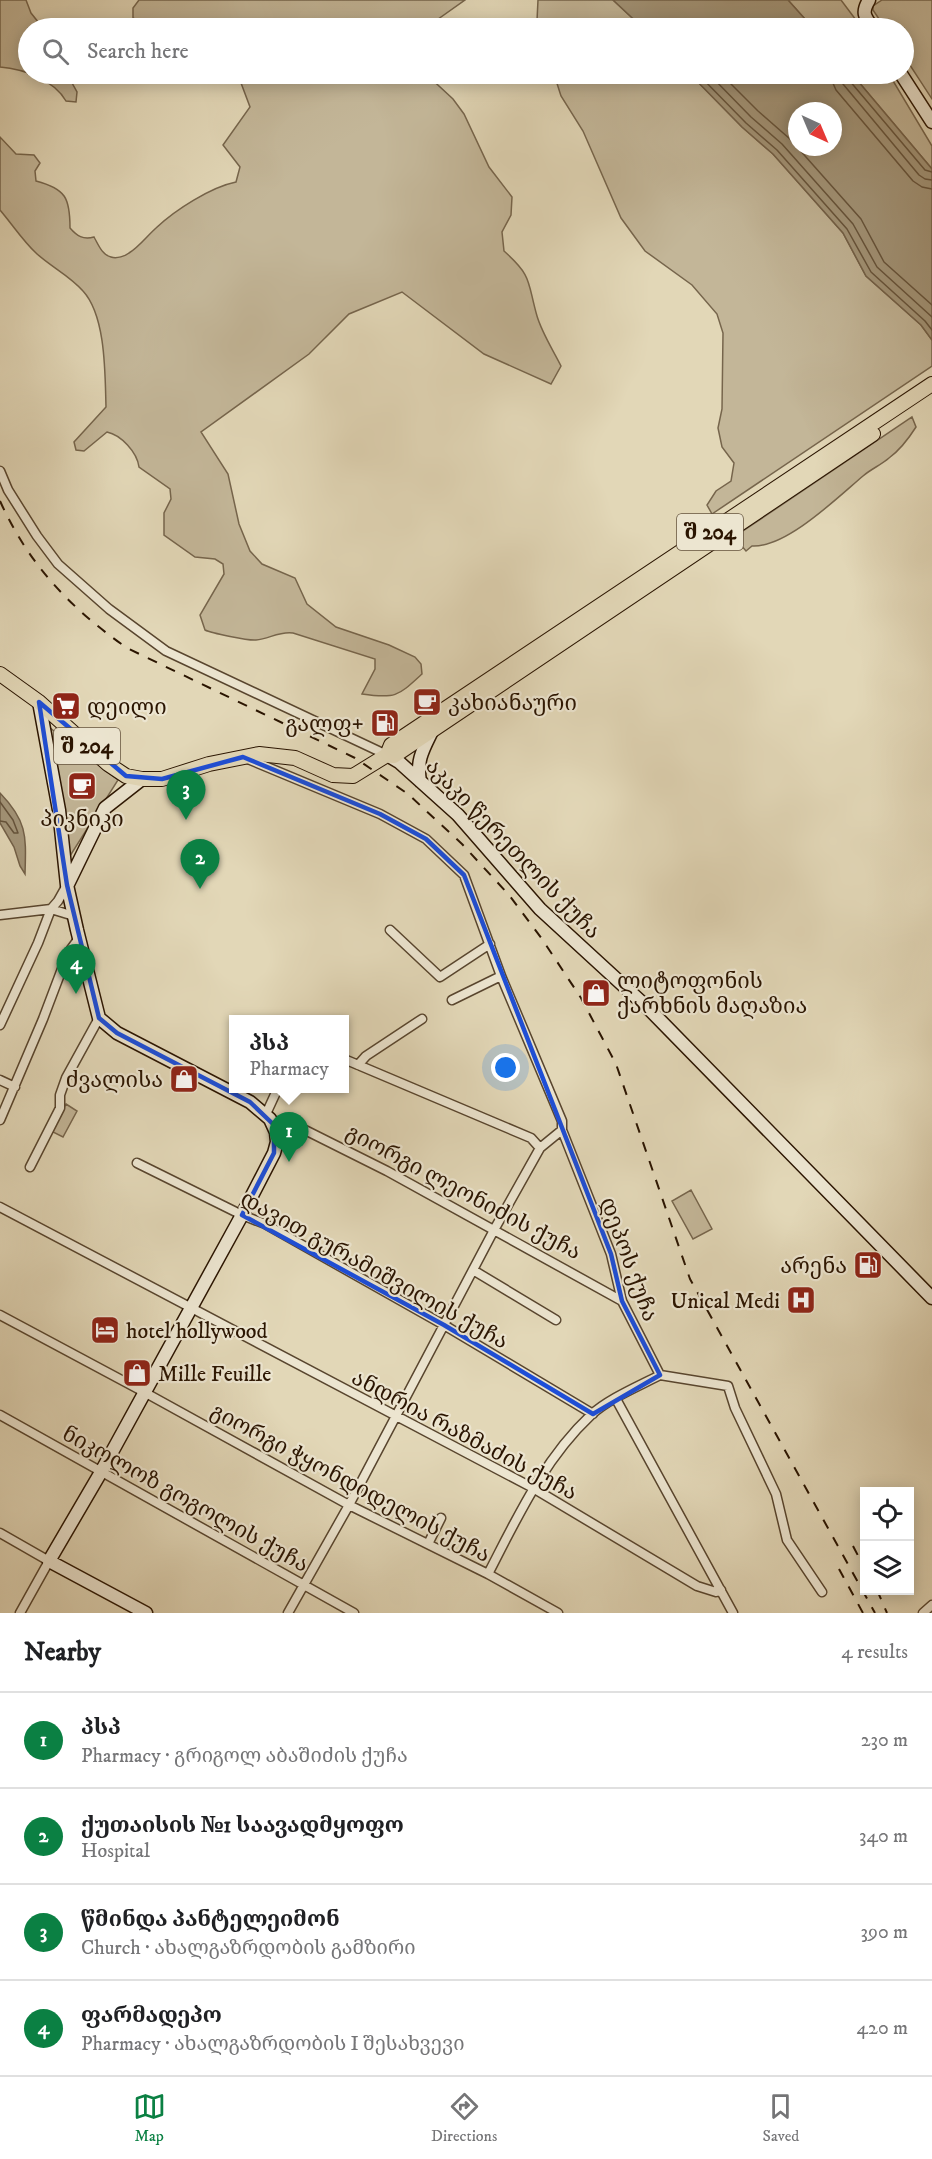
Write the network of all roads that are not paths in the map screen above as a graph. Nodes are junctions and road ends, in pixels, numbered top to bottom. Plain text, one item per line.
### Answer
1 (867, 4) edge
2 (867, 18) edge
3 (907, 84) edge
4 (932, 122) edge
5 (932, 384) edge
6 (932, 395) edge
7 (0, 471) edge
8 (0, 674) edge
9 (491, 683) junction
10 (39, 702) junction
11 (433, 729) junction
12 (387, 755) junction
13 (243, 757) junction
14 (142, 779) junction
15 (420, 781) junction
16 (67, 885) junction
17 (51, 909) junction
18 (0, 915) edge
19 (74, 916) junction
20 (390, 930) dead end
21 (79, 939) junction
22 (490, 944) junction
23 (501, 976) junction
24 (452, 1000) dead end
25 (99, 1018) junction
26 (422, 1019) dead end
27 (0, 1025) edge
28 (349, 1061) edge
29 (358, 1065) junction
30 (0, 1080) edge
31 (15, 1087) junction
32 (229, 1090) edge
33 (235, 1093) edge
34 (276, 1093) edge
35 (266, 1114) junction
36 (0, 1120) edge
37 (274, 1125) junction
38 (562, 1130) junction
39 (540, 1148) junction
40 (137, 1163) dead end
41 (30, 1167) dead end
42 (0, 1207) edge
43 (242, 1215) junction
44 (494, 1230) junction
45 (473, 1270) junction
46 (932, 1298) edge
47 (622, 1301) junction
48 (191, 1307) junction
49 (0, 1315) edge
50 (556, 1320) dead end
51 (444, 1325) junction
52 (660, 1375) junction
53 (144, 1392) junction
54 (616, 1399) junction
55 (593, 1414) junction
56 (0, 1415) edge
57 (395, 1416) junction
58 (101, 1472) junction
59 (533, 1488) junction
60 (349, 1504) junction
61 (441, 1518) dead end
62 (0, 1533) edge
63 (428, 1544) junction
64 (49, 1561) junction
65 (488, 1574) junction
66 (303, 1585) junction
67 (721, 1590) junction
68 (822, 1592) dead end
69 (932, 1605) edge
70 (732, 1612) edge
71 (20, 1613) edge
72 (146, 1613) edge
73 (288, 1613) edge
74 (354, 1613) edge
75 (557, 1613) edge
76 (923, 1613) edge

1 - 2 street
3 - 4 street
5 - 9 main road, შ 204
6 - 9 main road, შ 204
7 - 12 street, აკაკი წერეთლის ქუჩა
8 - 10 main road, შ 204
9 - 11 main road, შ 204
9 - 12 main road, შ 204
10 - 14 main road, შ 204
10 - 16 street
11 - 12 main road, შ 204
11 - 15 street
12 - 13 main road, შ 204
12 - 15 street, აკაკი წერეთლის ქუჩა
13 - 14 main road, შ 204
13 - 22 street, დეპოს ქუჩა
14 - 16 street
15 - 46 street, აკაკი წერეთლის ქუჩა
16 - 17 street
16 - 19 street
17 - 18 street
17 - 19 street
17 - 27 street
19 - 21 street
20 - 22 street
21 - 25 street
21 - 31 street
22 - 23 street, დეპოს ქუჩა
23 - 24 street
23 - 38 street, დეპოს ქუჩა
25 - 32 street
25 - 41 street
26 - 29 street
28 - 29 street
29 - 39 street
30 - 31 street
31 - 36 street
33 - 35 street
34 - 35 street
35 - 37 street
37 - 43 street
37 - 44 street, გიორგი ლეონიძის ქუჩა
38 - 39 street
38 - 47 street, დეპოს ქუჩა
39 - 44 street
40 - 43 street, დავით გურამიშვილის ქუჩა
42 - 48 street, ანდრია რაზმაძის ქუჩა
43 - 48 street
43 - 51 street, დავით გურამიშვილის ქუჩა
44 - 45 street
44 - 47 street, გიორგი ლეონიძის ქუჩა
45 - 50 street
45 - 51 street
47 - 52 street, დეპოს ქუჩა
48 - 53 street
48 - 57 street, ანდრია რაზმაძის ქუჩა
49 - 53 street, გიორგი ჭყონდიდელის ქუჩა
51 - 55 street, დავით გურამიშვილის ქუჩა
51 - 57 street
52 - 54 street
52 - 68 street
53 - 58 street
53 - 60 street, გიორგი ჭყონდიდელის ქუჩა
54 - 55 street
54 - 67 street
55 - 59 street
56 - 58 street, ნიკოლოზ გოგოლის ქუჩა
57 - 59 street, ანდრია რაზმაძის ქუჩა
57 - 60 street
58 - 64 street
58 - 66 street, ნიკოლოზ გოგოლის ქუჩა
59 - 65 street
59 - 67 street, ანდრია რაზმაძის ქუჩა
60 - 63 street, გიორგი ჭყონდიდელის ქუჩა
60 - 66 street
61 - 63 street
62 - 64 street
63 - 65 street, გიორგი ჭყონდიდელის ქუჩა
64 - 71 street
64 - 72 street
65 - 75 street, გიორგი ჭყონდიდელის ქუჩა
66 - 73 street
66 - 74 street, ნიკოლოზ გოგოლის ქუჩა
67 - 70 street
69 - 76 street

